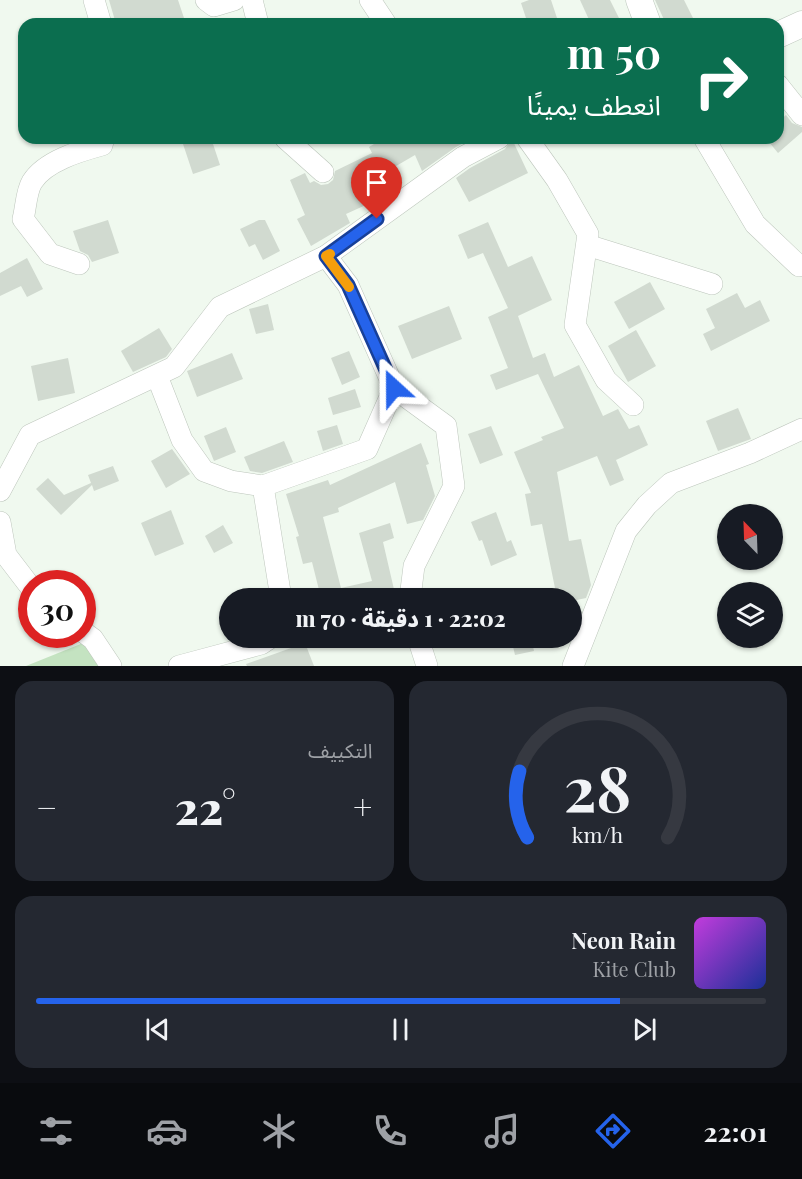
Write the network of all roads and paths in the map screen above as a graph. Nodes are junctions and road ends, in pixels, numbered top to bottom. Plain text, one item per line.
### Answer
1 (94, 0) edge
2 (206, 0) edge
3 (234, 0) edge
4 (252, 0) edge
5 (370, 0) edge
6 (639, 0) edge
7 (99, 18) edge
8 (256, 18) edge
9 (382, 18) edge
10 (646, 18) edge
11 (802, 24) edge
12 (784, 32) edge
13 (784, 92) edge
14 (802, 115) edge
15 (102, 144) edge
16 (292, 144) edge
17 (470, 144) edge
18 (531, 144) edge
19 (708, 144) edge
20 (322, 172) dead end
21 (586, 245) junction
22 (326, 256) junction
23 (79, 264) dead end
24 (799, 266) dead end
25 (712, 284) dead end
26 (157, 376) junction
27 (394, 388) junction
28 (633, 405) dead end
29 (802, 429) edge
30 (263, 486) junction
31 (0, 491) edge
32 (0, 522) edge
33 (18, 571) edge
34 (279, 588) edge
35 (412, 588) edge
36 (96, 644) edge
37 (246, 648) edge
38 (421, 648) edge
39 (111, 666) edge
40 (179, 666) edge
41 (427, 666) edge
42 (573, 666) edge

1 - 7 street
2 - 3 street
4 - 8 street
5 - 9 street
6 - 10 street
11 - 12 street
13 - 14 street
15 - 23 street
16 - 20 street
17 - 22 street
18 - 21 street
19 - 24 street
21 - 25 street
21 - 28 street
22 - 26 street
22 - 27 street
26 - 30 street
26 - 31 street
27 - 30 street
27 - 35 street
29 - 42 street
30 - 34 street
32 - 33 street
36 - 39 street
37 - 40 street
38 - 41 street

